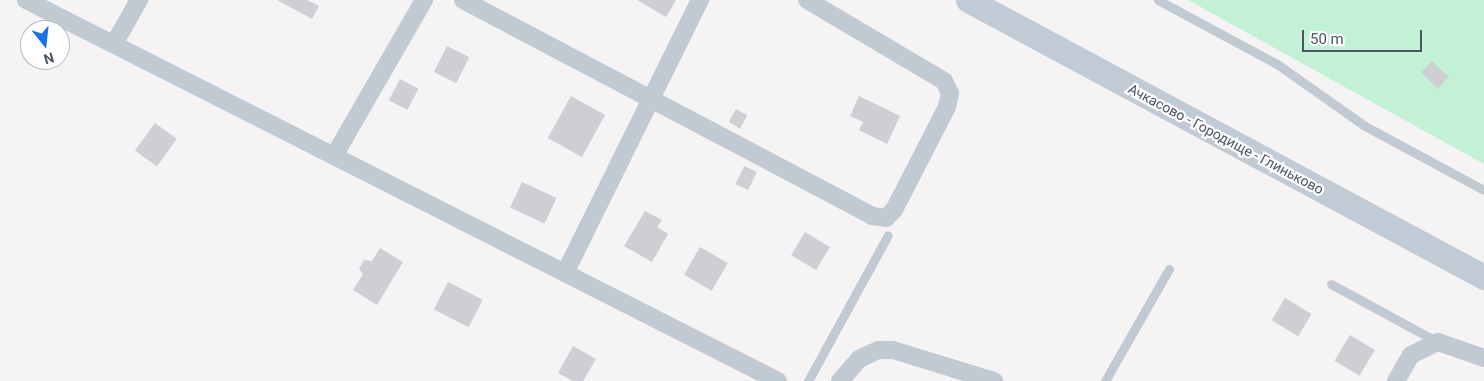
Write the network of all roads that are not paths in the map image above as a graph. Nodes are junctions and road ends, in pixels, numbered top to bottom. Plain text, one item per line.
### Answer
1 (26, 0) edge
2 (139, 0) edge
3 (424, 0) edge
4 (463, 0) edge
5 (700, 0) edge
6 (806, 0) edge
7 (968, 0) edge
8 (1158, 0) edge
9 (114, 44) junction
10 (652, 99) junction
11 (334, 156) junction
12 (1484, 190) edge
13 (888, 234) dead end
14 (1169, 269) dead end
15 (565, 273) junction
16 (1484, 277) edge
17 (1331, 284) dead end
18 (1438, 342) junction
19 (1484, 358) edge
20 (778, 381) edge
21 (808, 381) edge
22 (840, 381) edge
23 (994, 381) edge
24 (1105, 381) edge
25 (1396, 381) edge

1 - 9 street
2 - 9 street
3 - 11 street
4 - 10 street
5 - 10 street
6 - 10 street
7 - 16 street, Ачкасово - Городище - Глиньково
8 - 12 lane
9 - 11 street
10 - 15 street
11 - 15 street
13 - 21 lane
14 - 24 lane
15 - 20 street
17 - 18 lane
18 - 19 street
18 - 25 street
22 - 23 street

